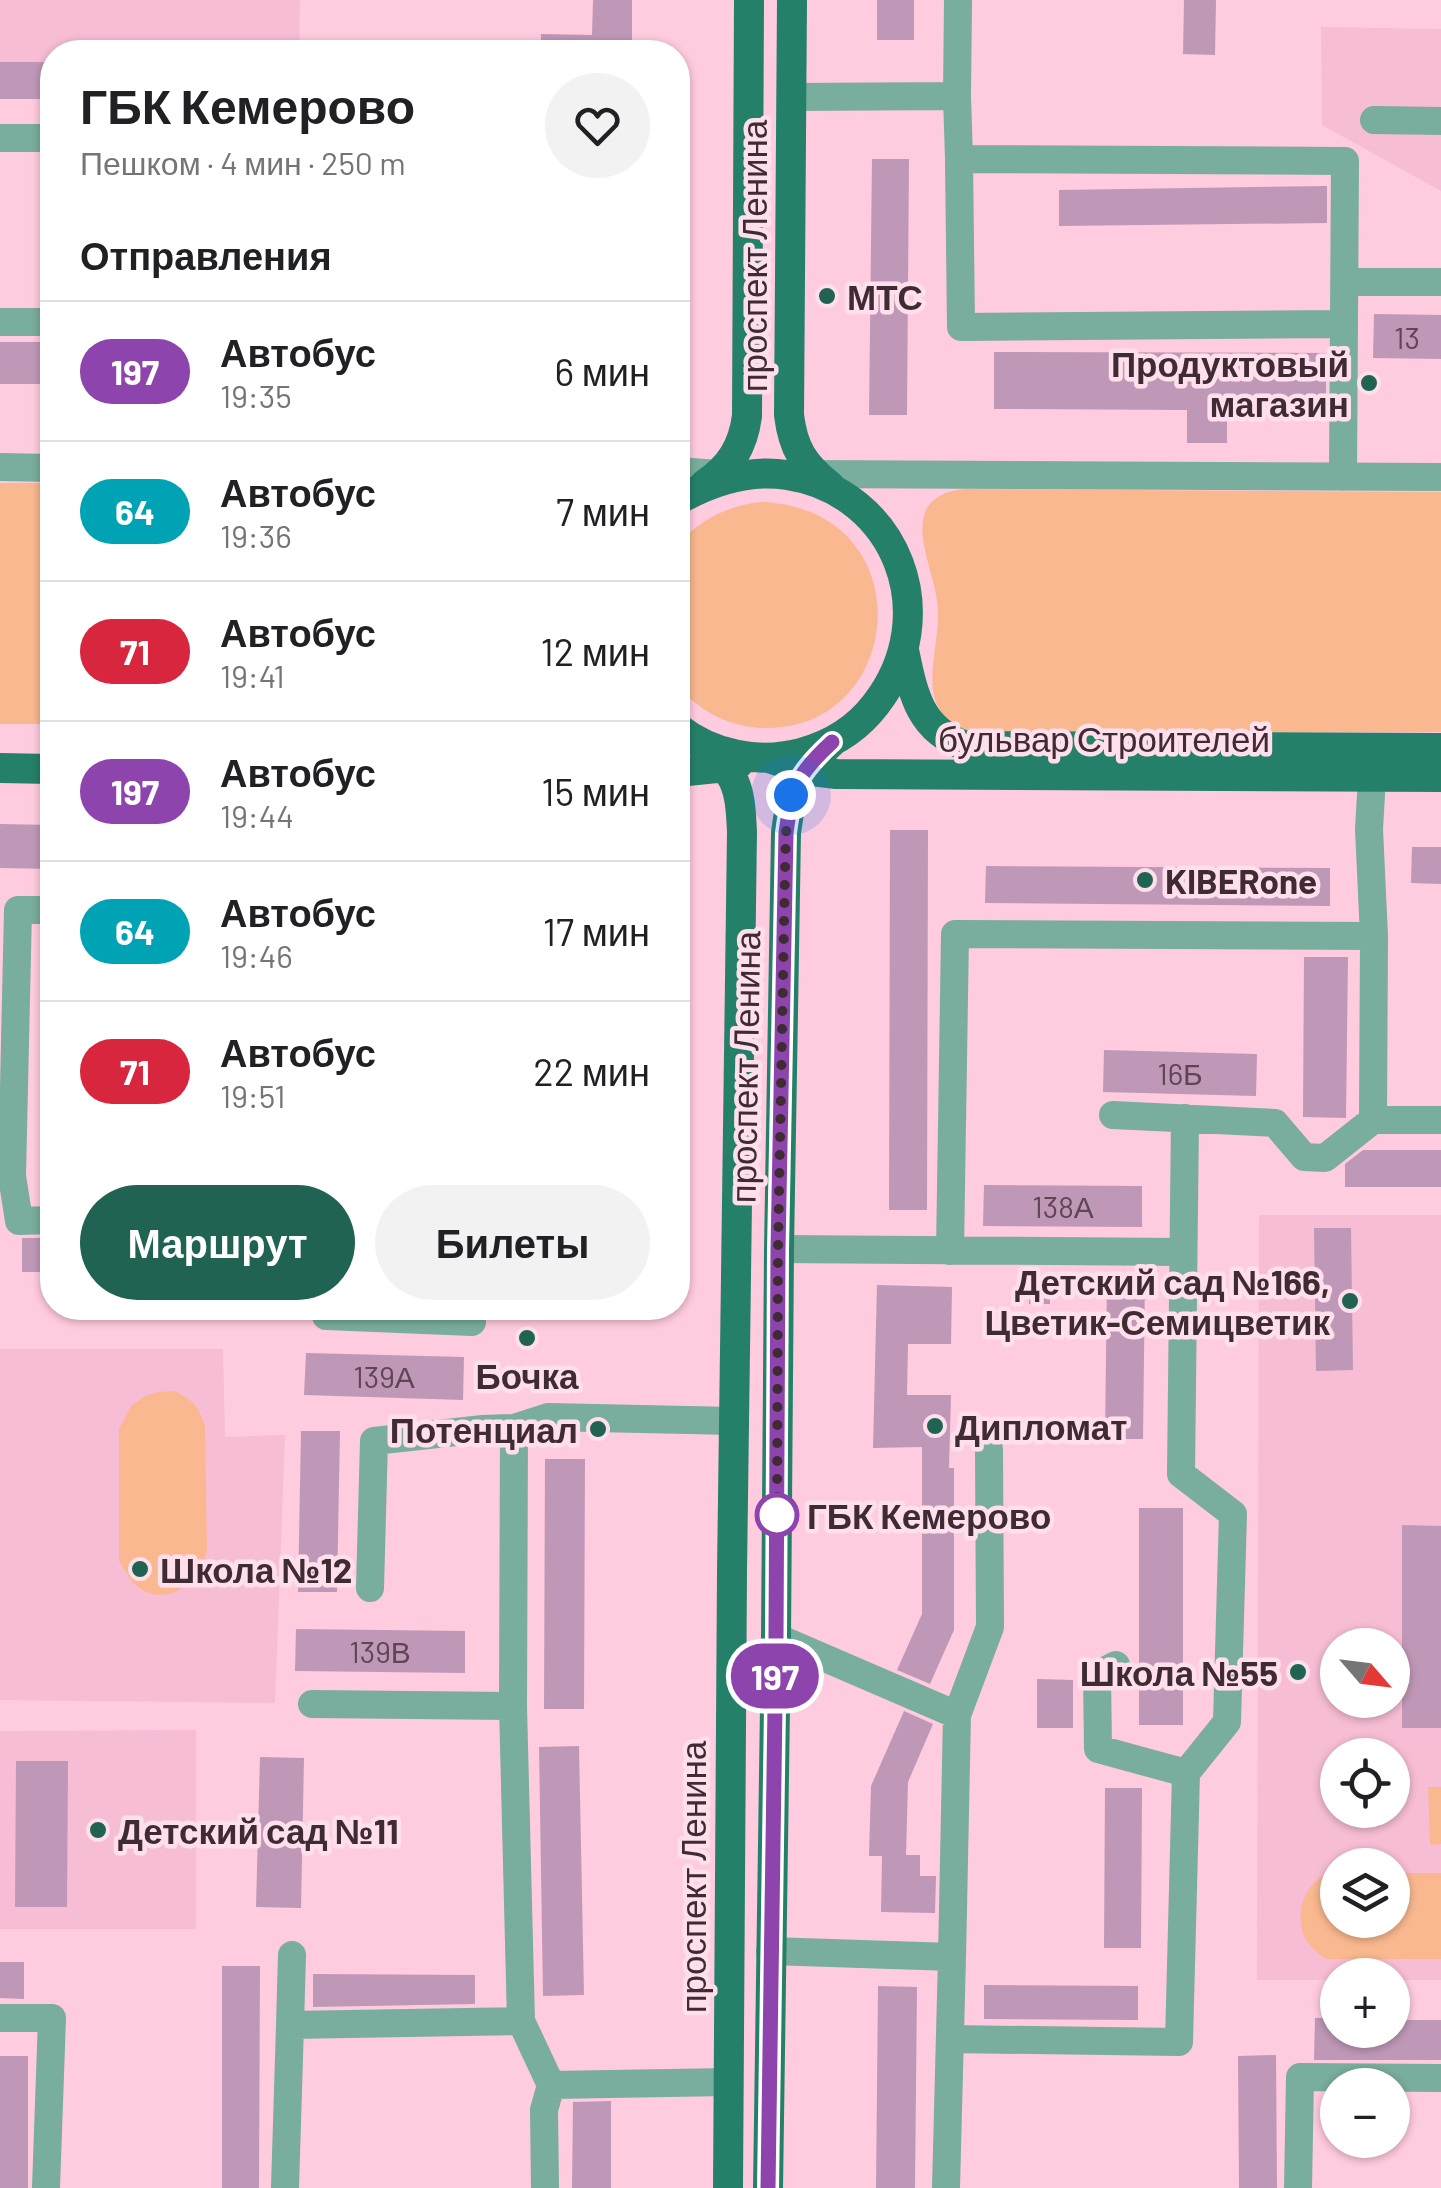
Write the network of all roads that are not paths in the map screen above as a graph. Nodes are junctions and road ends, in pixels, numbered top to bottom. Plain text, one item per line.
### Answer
1 (749, 0) edge
2 (792, 0) edge
3 (958, 0) edge
4 (957, 96) junction
5 (792, 97) junction
6 (1374, 120) dead end
7 (1441, 121) edge
8 (0, 138) edge
9 (40, 138) edge
10 (959, 160) junction
11 (1344, 282) junction
12 (1441, 282) edge
13 (0, 322) edge
14 (40, 322) edge
15 (1344, 324) junction
16 (0, 467) edge
17 (40, 468) edge
18 (801, 474) junction
19 (1343, 477) junction
20 (1441, 477) edge
21 (703, 482) edge
22 (904, 650) junction
23 (690, 736) edge
24 (690, 737) edge
25 (832, 742) junction
26 (1441, 748) edge
27 (0, 752) edge
28 (40, 753) edge
29 (764, 758) junction
30 (726, 767) junction
31 (0, 768) edge
32 (40, 769) edge
33 (804, 770) junction
34 (690, 771) edge
35 (1372, 777) junction
36 (1441, 777) edge
37 (40, 910) edge
38 (1374, 936) junction
39 (1112, 1115) dead end
40 (1185, 1118) junction
41 (1374, 1120) junction
42 (1441, 1120) edge
43 (9, 1220) edge
44 (40, 1220) edge
45 (778, 1250) junction
46 (950, 1251) junction
47 (1183, 1252) junction
48 (423, 1320) edge
49 (472, 1322) dead end
50 (734, 1421) junction
51 (514, 1428) junction
52 (988, 1449) dead end
53 (370, 1588) dead end
54 (776, 1637) junction
55 (1116, 1665) dead end
56 (312, 1704) dead end
57 (514, 1706) junction
58 (957, 1715) junction
59 (1186, 1773) junction
60 (770, 1952) junction
61 (292, 1955) dead end
62 (952, 1957) junction
63 (0, 2018) edge
64 (521, 2022) junction
65 (290, 2025) junction
66 (950, 2039) junction
67 (1441, 2078) edge
68 (728, 2082) junction
69 (551, 2086) junction
70 (46, 2188) edge
71 (285, 2188) edge
72 (545, 2188) edge
73 (728, 2188) edge
74 (768, 2188) edge
75 (946, 2188) edge
76 (1298, 2188) edge

1 - 21 main road, проспект Ленина
2 - 5 main road, проспект Ленина
3 - 4 street
4 - 5 street
4 - 10 street
5 - 18 main road, проспект Ленина
6 - 7 street
8 - 9 street
10 - 11 street
10 - 15 street
11 - 12 street
11 - 15 street
13 - 14 street
15 - 19 street
16 - 17 street
18 - 19 street
18 - 21 main road
18 - 22 main road, проспект Ленина
19 - 20 street
22 - 25 main road, проспект Ленина
22 - 26 main road, бульвар Строителей
23 - 29 main road, бульвар Строителей
24 - 30 main road
25 - 29 main road
25 - 33 main road, проспект Ленина
27 - 28 main road
29 - 30 main road
29 - 33 main road, бульвар Строителей
30 - 34 main road
30 - 50 main road, проспект Ленина
31 - 32 main road
33 - 35 main road, бульвар Строителей
33 - 45 main road, проспект Ленина
35 - 36 main road, бульвар Строителей
35 - 38 street
37 - 43 street
38 - 41 street
38 - 46 street
39 - 40 street
40 - 41 street
40 - 47 street
41 - 42 street
43 - 44 street
45 - 46 street
45 - 54 main road, проспект Ленина
46 - 47 street
47 - 59 street
48 - 49 street
50 - 51 street
50 - 68 main road, проспект Ленина
51 - 53 street
51 - 57 street
52 - 58 street
54 - 58 street
54 - 60 main road, проспект Ленина
55 - 59 street
56 - 57 street
57 - 64 street
58 - 62 street
59 - 66 street
60 - 62 street
60 - 74 main road, проспект Ленина
61 - 65 street
62 - 66 street
63 - 70 street
64 - 65 street
64 - 69 street
65 - 71 street
66 - 75 street
67 - 76 street
68 - 69 street
68 - 73 main road, проспект Ленина
69 - 72 street

